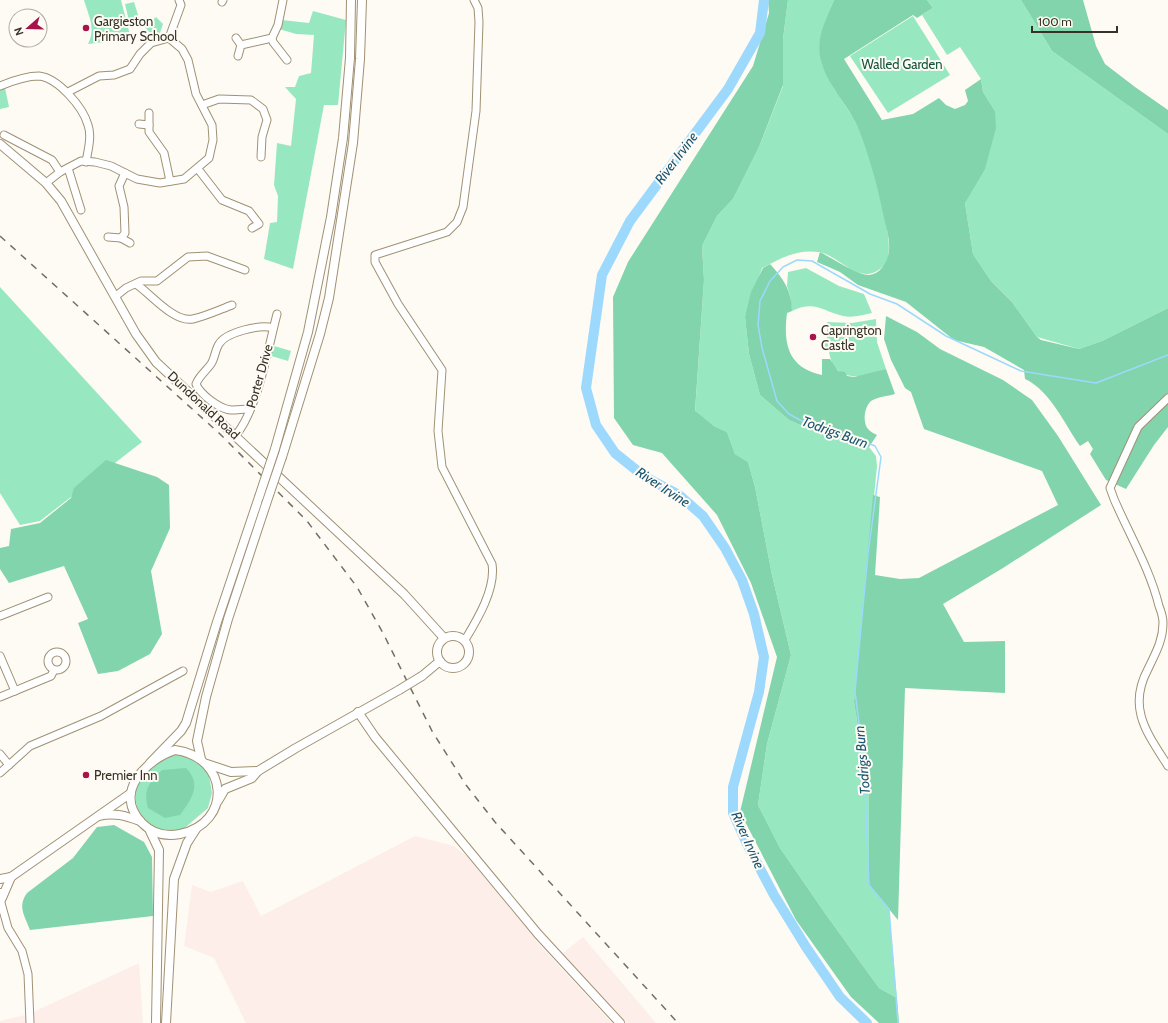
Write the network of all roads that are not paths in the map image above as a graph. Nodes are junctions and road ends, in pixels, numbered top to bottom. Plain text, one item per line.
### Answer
1 (179, 0) edge
2 (283, 0) edge
3 (351, 0) edge
4 (362, 0) edge
5 (474, 0) edge
6 (169, 38) junction
7 (236, 38) dead end
8 (272, 38) junction
9 (241, 45) junction
10 (238, 56) dead end
11 (283, 59) dead end
12 (0, 86) edge
13 (68, 92) junction
14 (202, 105) junction
15 (149, 112) dead end
16 (140, 124) dead end
17 (149, 125) junction
18 (4, 135) dead end
19 (0, 144) edge
20 (261, 157) dead end
21 (86, 162) junction
22 (68, 168) junction
23 (198, 169) junction
24 (60, 172) junction
25 (125, 173) junction
26 (170, 181) junction
27 (46, 183) junction
28 (81, 210) dead end
29 (267, 225) dead end
30 (108, 237) dead end
31 (121, 238) junction
32 (130, 243) dead end
33 (245, 270) dead end
34 (136, 284) junction
35 (116, 296) junction
36 (232, 305) dead end
37 (276, 314) dead end
38 (273, 328) junction
39 (1168, 398) edge
40 (250, 409) junction
41 (236, 435) junction
42 (48, 597) dead end
43 (0, 616) edge
44 (444, 638) junction
45 (465, 640) junction
46 (0, 656) edge
47 (440, 661) junction
48 (54, 670) dead end
49 (183, 671) dead end
50 (14, 691) junction
51 (0, 697) edge
52 (358, 712) junction
53 (0, 754) edge
54 (204, 761) junction
55 (150, 763) junction
56 (9, 765) junction
57 (1168, 766) edge
58 (258, 771) junction
59 (0, 773) edge
60 (131, 793) junction
61 (214, 807) junction
62 (94, 818) junction
63 (140, 821) junction
64 (196, 829) junction
65 (150, 831) junction
66 (11, 877) junction
67 (0, 879) edge
68 (1, 899) edge
69 (0, 922) edge
70 (8, 928) junction
71 (30, 1023) edge
72 (156, 1023) edge
73 (166, 1023) edge
74 (620, 1023) edge

1 - 6 street
2 - 8 street
3 - 55 main road, bridge
4 - 54 main road, bridge
5 - 45 street
6 - 13 street
6 - 14 street
7 - 9 street
8 - 9 street
8 - 11 street
9 - 10 street
12 - 13 street
13 - 21 street
14 - 20 street
14 - 23 street
15 - 17 street
16 - 17 street
17 - 26 street
18 - 24 street
19 - 27 main road, Dundonald Road
21 - 22 street
21 - 25 street
22 - 24 street
22 - 28 street
23 - 26 street
23 - 29 street
24 - 27 street
25 - 26 street
25 - 31 street
27 - 35 main road, Dundonald Road
30 - 31 street
31 - 32 street
33 - 34 street
34 - 35 street
34 - 36 street
35 - 41 main road, Dundonald Road
37 - 38 street, Porter Drive
38 - 40 street, Porter Drive
38 - 40 street
39 - 57 street
40 - 41 street, Porter Drive
41 - 44 main road, Dundonald Road
42 - 43 street
44 - 45 main road
44 - 47 main road
45 - 47 main road
46 - 50 street
47 - 52 main road, bridge
48 - 50 street
49 - 56 street
50 - 51 street
52 - 58 main road
52 - 74 main road
53 - 56 street
54 - 55 main road
54 - 58 main road
54 - 61 main road
55 - 60 main road
56 - 59 street
58 - 61 main road
60 - 62 main road
60 - 63 main road
61 - 64 main road
62 - 63 main road
62 - 66 main road
63 - 65 main road
64 - 65 main road
64 - 73 main road
65 - 72 main road
66 - 67 main road
66 - 68 main road
68 - 70 street
69 - 70 street
70 - 71 street

